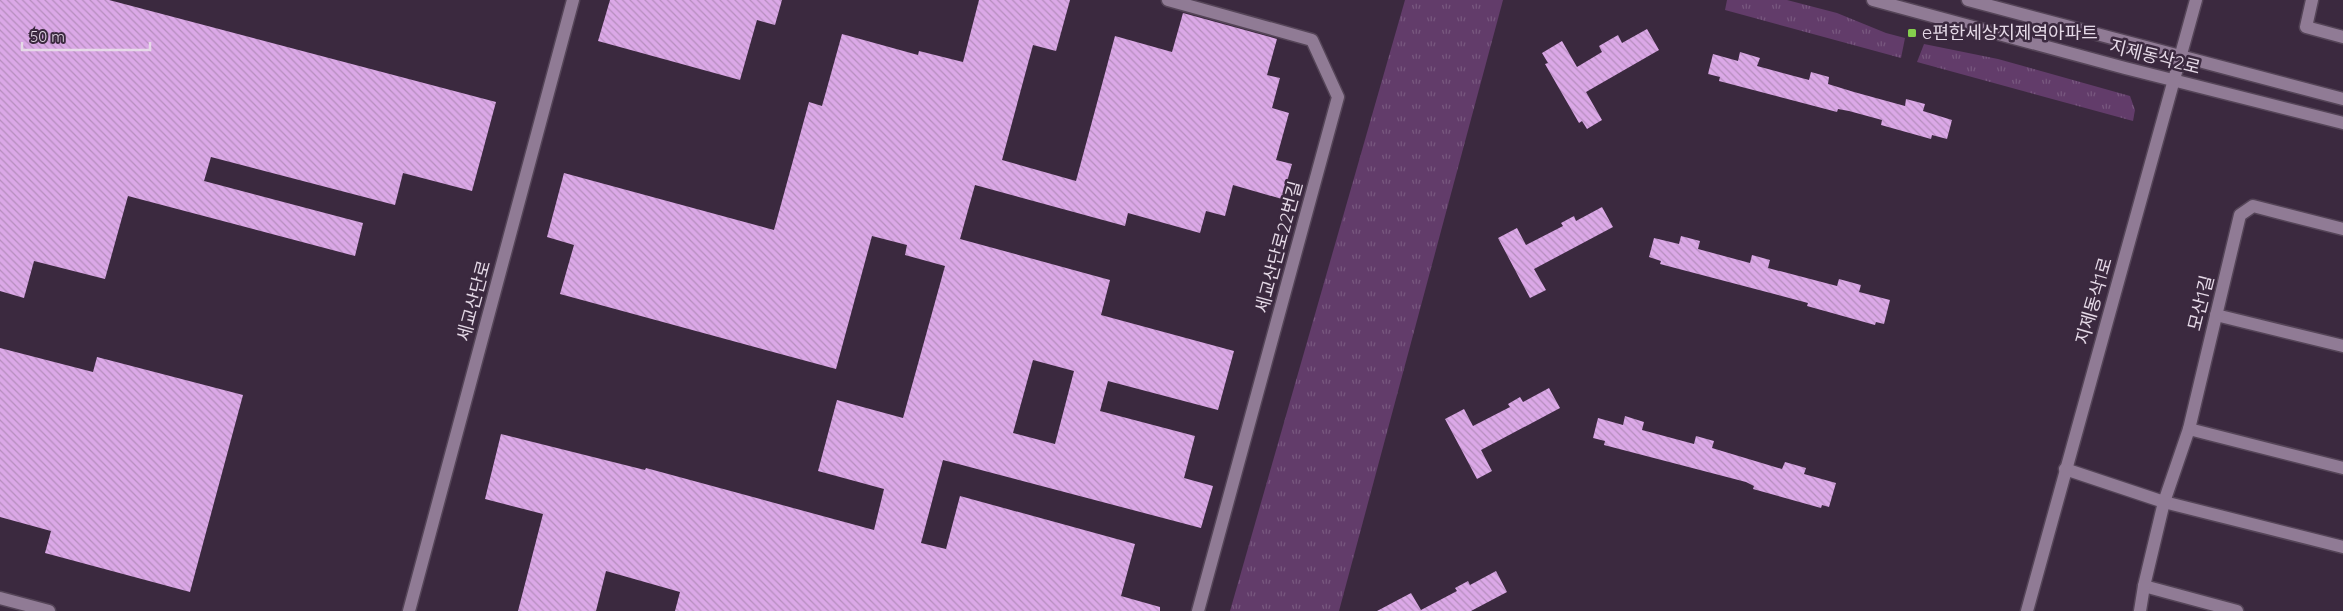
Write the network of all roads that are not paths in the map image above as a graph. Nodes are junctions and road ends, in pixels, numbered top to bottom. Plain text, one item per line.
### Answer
1 (572, 0) edge
2 (1168, 0) edge
3 (1873, 0) edge
4 (1968, 0) edge
5 (2196, 0) edge
6 (2312, 0) edge
7 (2343, 37) edge
8 (2181, 55) junction
9 (2175, 79) junction
10 (2343, 99) edge
11 (2343, 123) edge
12 (2343, 229) edge
13 (2216, 315) junction
14 (2343, 346) edge
15 (2189, 429) junction
16 (2343, 468) edge
17 (2065, 469) junction
18 (2164, 502) junction
19 (2343, 547) edge
20 (2144, 586) junction
21 (0, 598) edge
22 (49, 611) edge
23 (409, 611) edge
24 (1198, 611) edge
25 (2027, 611) edge
26 (2140, 611) edge
27 (2237, 611) edge

1 - 23 street, 세교산단로
2 - 24 street, 세교산단로22번길
3 - 9 street, 지제동삭2로
4 - 8 street, 지제동삭2로
5 - 8 street, 지제동삭1로
6 - 7 street
8 - 9 street, 지제동삭1로
8 - 10 street, 지제동삭2로
9 - 11 street, 지제동삭2로
9 - 17 street, 지제동삭1로
12 - 13 street, 모산1길
13 - 14 street
13 - 15 street, 모산1길
15 - 16 street
15 - 18 street, 모산1길
17 - 18 street
17 - 25 street, 지제동삭1로
18 - 19 street
18 - 20 street, 모산1길
20 - 26 street, 모산1길
20 - 27 street
21 - 22 street

